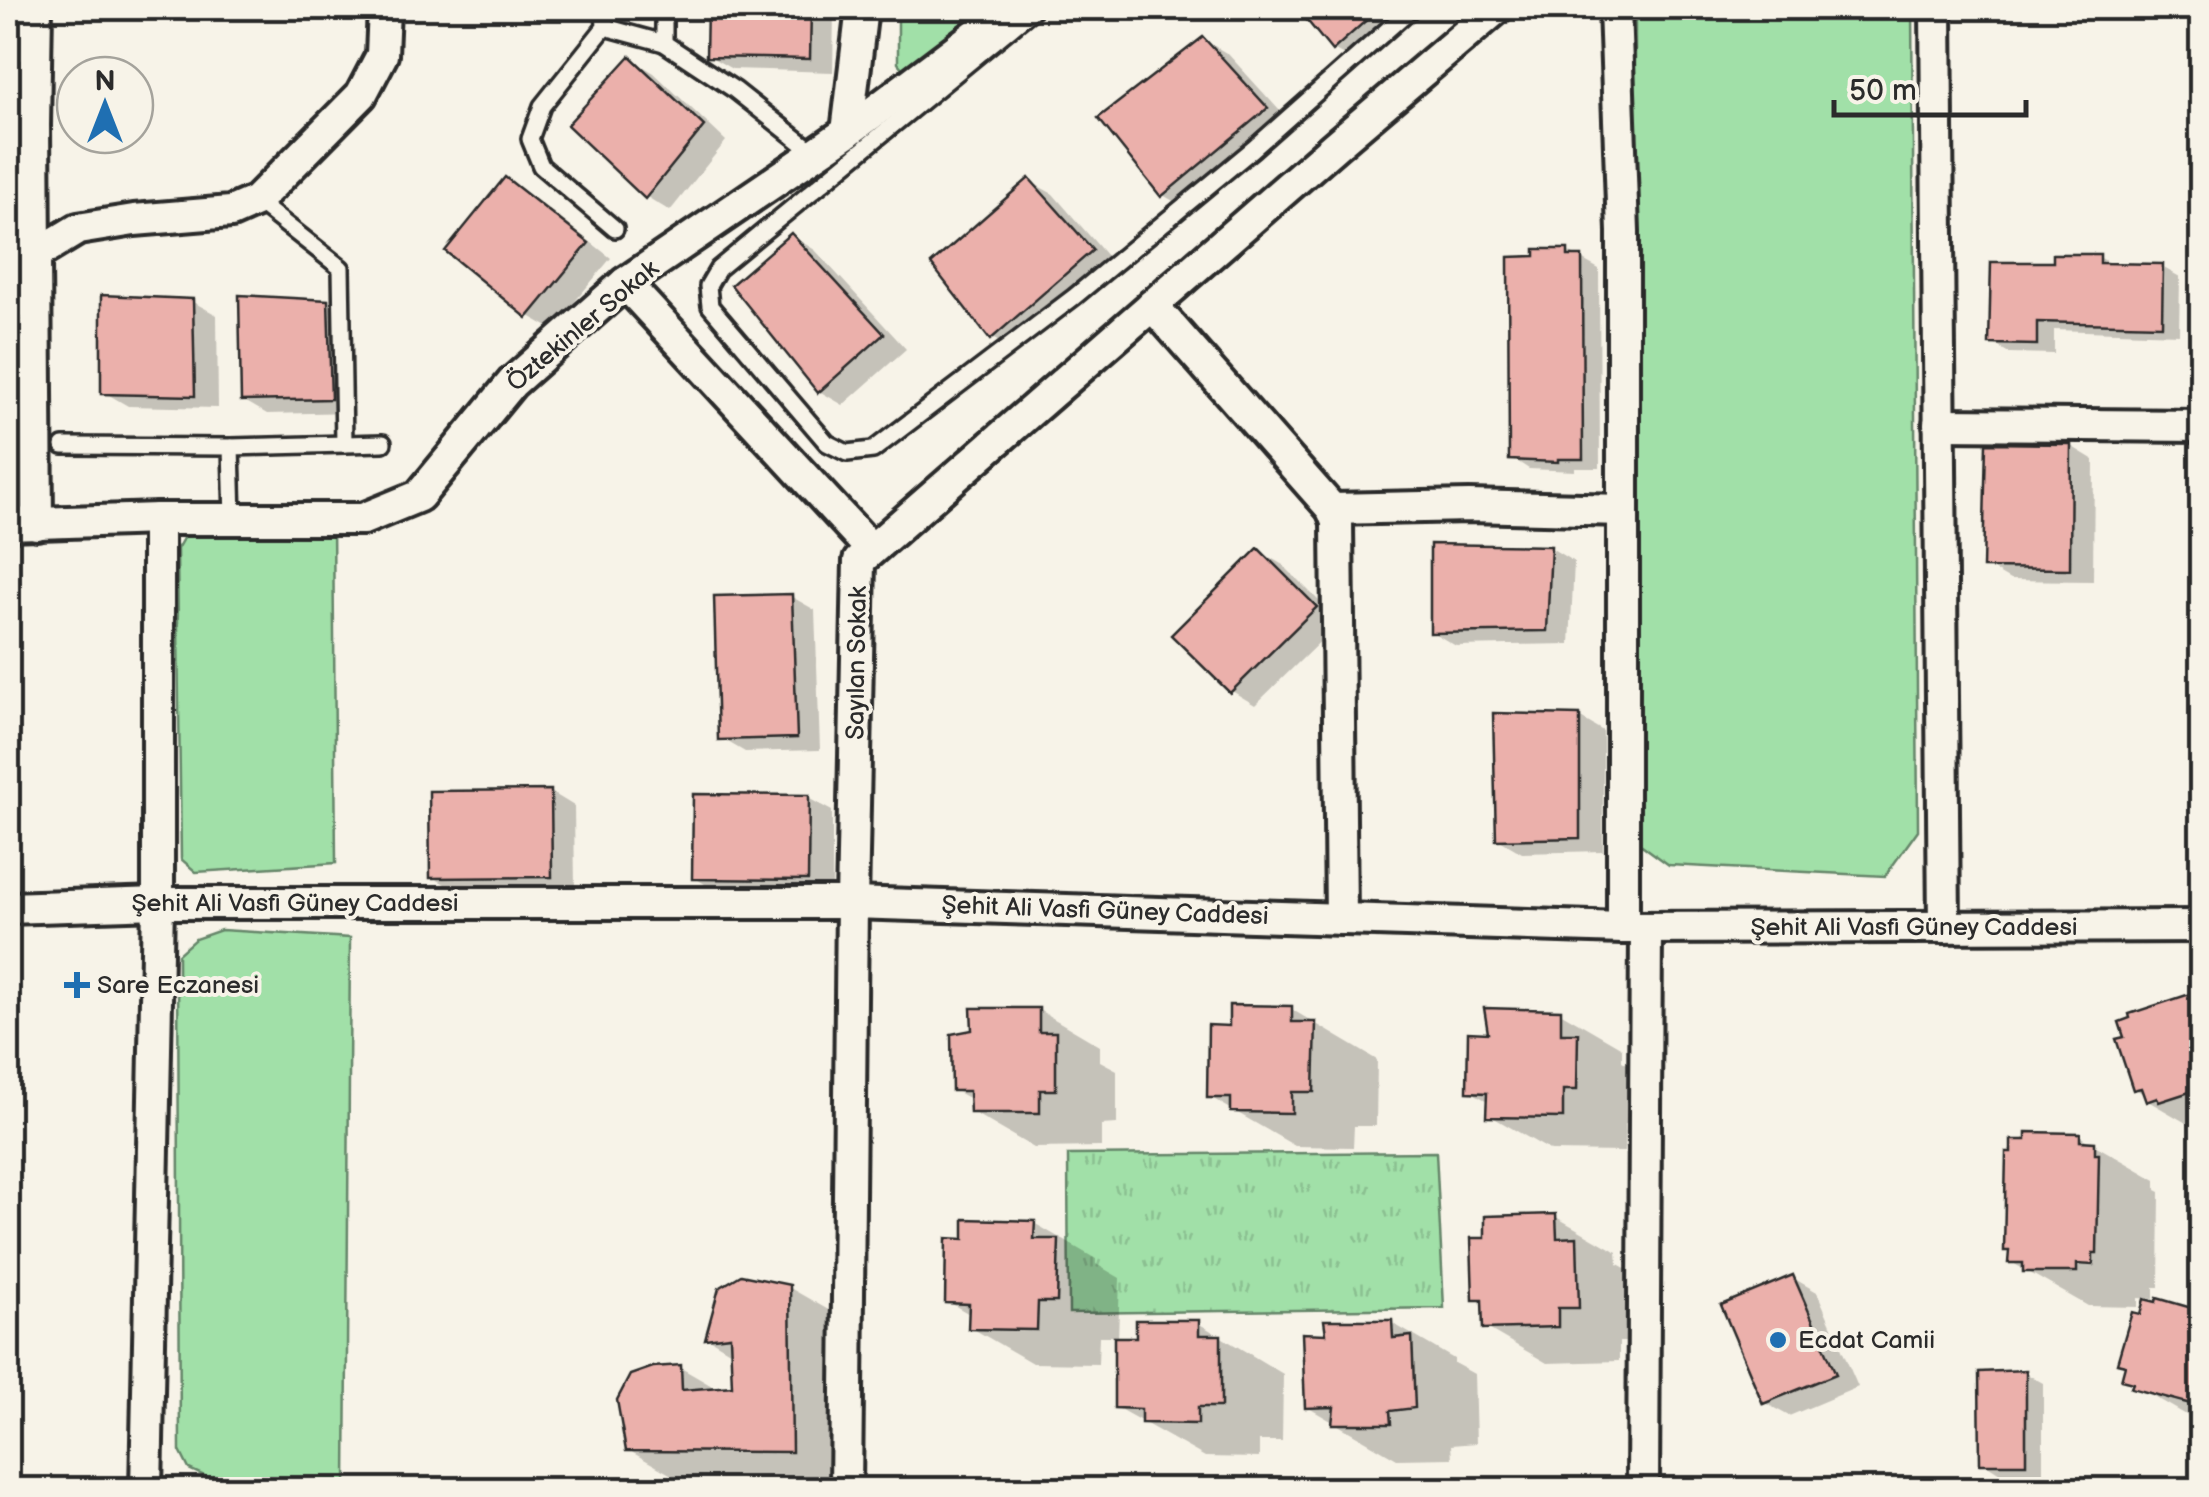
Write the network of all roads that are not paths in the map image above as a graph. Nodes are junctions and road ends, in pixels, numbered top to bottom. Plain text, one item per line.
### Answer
1 (36, 8) edge
2 (384, 8) edge
3 (604, 8) edge
4 (664, 8) edge
5 (862, 8) edge
6 (1011, 8) edge
7 (1036, 8) edge
8 (1412, 8) edge
9 (1498, 8) edge
10 (1615, 8) edge
11 (1936, 8) edge
12 (605, 27) junction
13 (664, 43) junction
14 (847, 132) junction
15 (816, 154) junction
16 (256, 201) junction
17 (615, 229) dead end
18 (21, 255) edge
19 (625, 283) junction
20 (1152, 305) junction
21 (1939, 424) junction
22 (2202, 426) edge
23 (383, 443) dead end
24 (344, 444) junction
25 (63, 446) dead end
26 (231, 447) junction
27 (1332, 509) junction
28 (1623, 510) junction
29 (158, 519) junction
30 (234, 519) junction
31 (22, 524) edge
32 (871, 550) junction
33 (158, 902) junction
34 (852, 903) junction
35 (8, 908) edge
36 (1341, 919) junction
37 (2202, 926) edge
38 (1944, 927) junction
39 (1634, 928) junction
40 (146, 1490) edge
41 (846, 1490) edge
42 (1643, 1490) edge

1 - 18 street
2 - 16 street
3 - 12 lane
4 - 13 lane
5 - 14 street
6 - 14 street, Öztekinler Sokak
7 - 8 lane
9 - 20 street, Sayılan Sokak
10 - 28 street
11 - 21 street
12 - 13 lane
12 - 17 lane
13 - 15 lane
14 - 15 street, Öztekinler Sokak
15 - 19 street, Öztekinler Sokak
16 - 18 street
16 - 24 lane
18 - 31 street
19 - 30 street, Öztekinler Sokak
19 - 32 street
20 - 27 street
20 - 32 street, Sayılan Sokak
21 - 22 street
21 - 38 street
23 - 24 lane
24 - 26 lane
25 - 26 lane
26 - 30 lane
27 - 28 street
27 - 36 street
28 - 39 street
29 - 30 street, Öztekinler Sokak
29 - 31 street, Öztekinler Sokak
29 - 33 street
32 - 34 street, Sayılan Sokak
33 - 34 street, Şehit Ali Vasfi Güney Caddesi
33 - 35 street, Şehit Ali Vasfi Güney Caddesi
33 - 40 street
34 - 36 street, Şehit Ali Vasfi Güney Caddesi
34 - 41 street, Sayılan Sokak
36 - 39 street, Şehit Ali Vasfi Güney Caddesi
37 - 38 street, Şehit Ali Vasfi Güney Caddesi
38 - 39 street, Şehit Ali Vasfi Güney Caddesi
39 - 42 street

